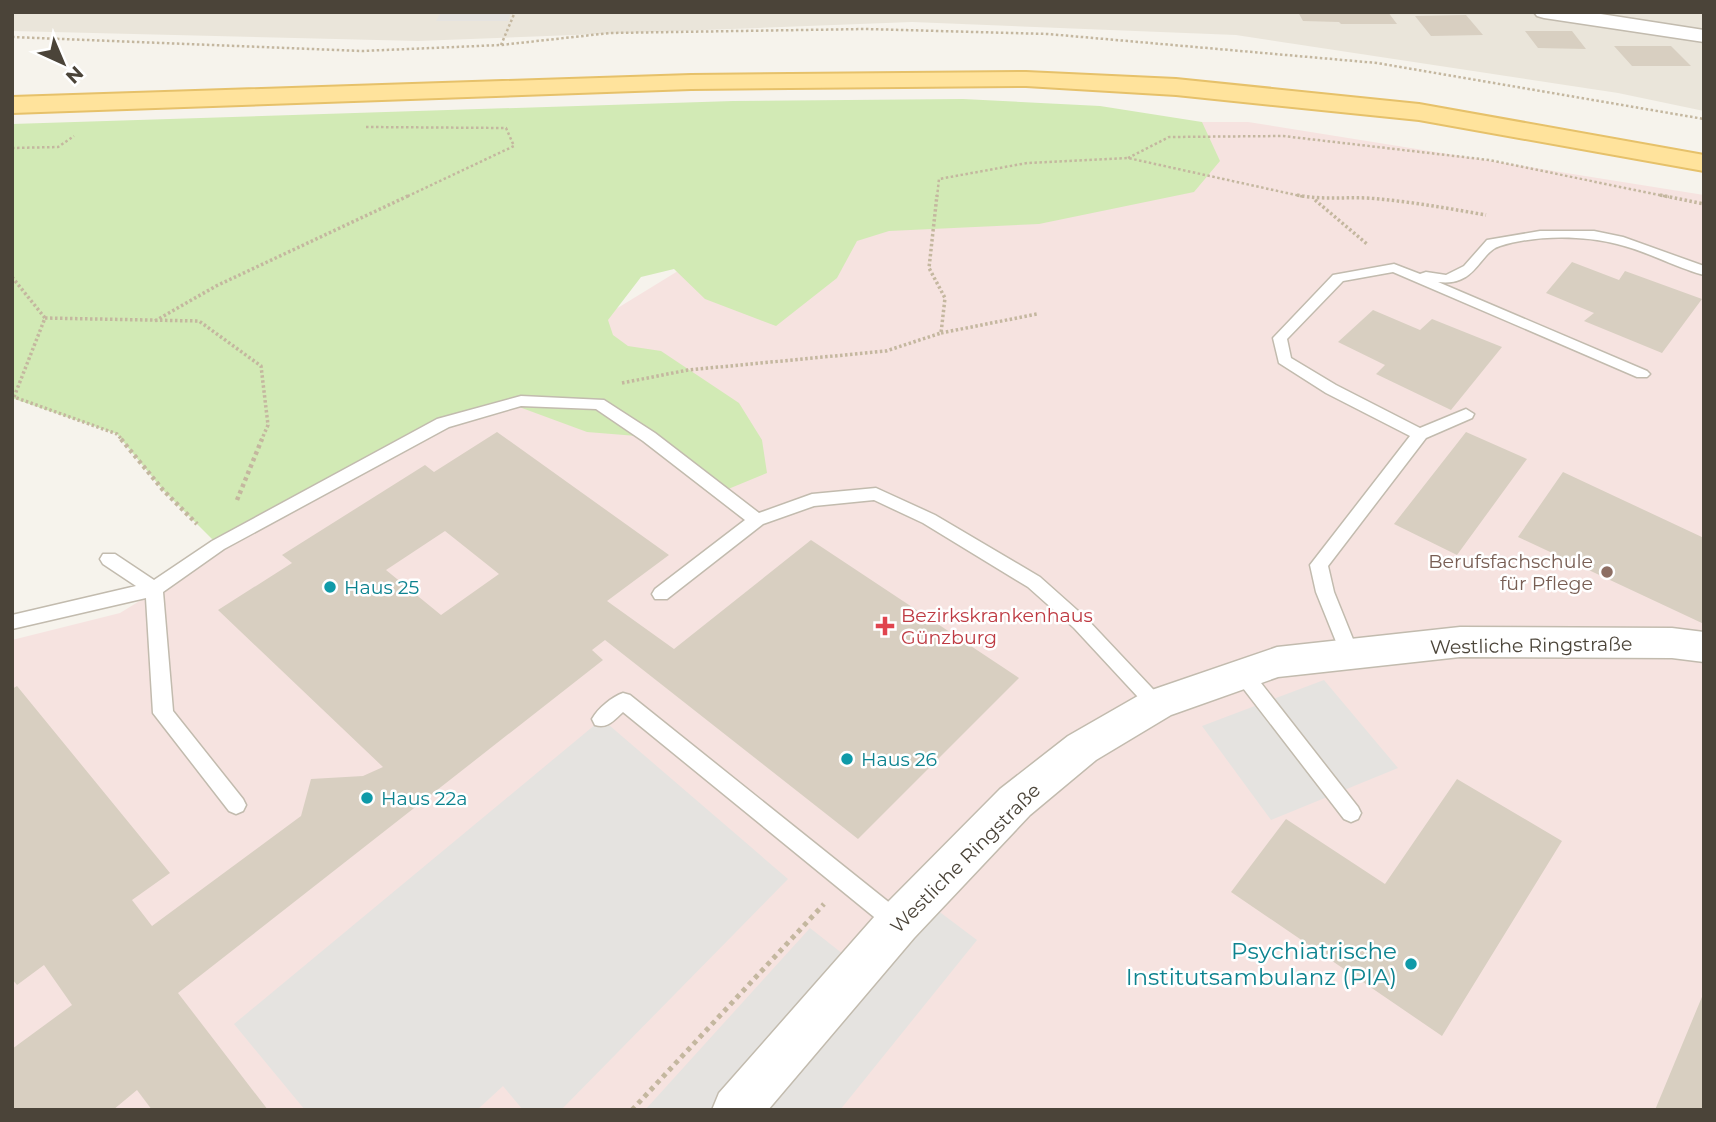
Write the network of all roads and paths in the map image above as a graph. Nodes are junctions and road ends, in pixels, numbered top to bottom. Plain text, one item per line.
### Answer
1 (515, 12) edge
2 (1545, 12) edge
3 (1704, 36) edge
4 (500, 46) dead end
5 (12, 104) edge
6 (353, 127) dead end
7 (83, 131) dead end
8 (12, 148) edge
9 (1128, 158) junction
10 (1704, 163) edge
11 (1315, 199) junction
12 (1704, 204) edge
13 (1488, 216) dead end
14 (1400, 271) junction
15 (1704, 271) edge
16 (12, 277) edge
17 (1037, 314) dead end
18 (45, 318) junction
19 (155, 321) junction
20 (941, 333) junction
21 (1642, 374) dead end
22 (611, 385) dead end
23 (1466, 414) dead end
24 (1420, 434) junction
25 (757, 520) junction
26 (218, 545) junction
27 (109, 559) dead end
28 (154, 589) junction
29 (661, 594) dead end
30 (12, 622) edge
31 (1704, 647) edge
32 (1350, 654) junction
33 (1243, 674) junction
34 (1157, 704) junction
35 (602, 719) dead end
36 (236, 805) dead end
37 (1351, 813) dead end
38 (846, 881) junction
39 (898, 923) junction
40 (632, 1110) edge
41 (736, 1110) edge

1 - 4 path
2 - 3 street
5 - 10 main road
6 - 19 path
7 - 8 path
9 - 11 path
9 - 12 path
9 - 20 path
11 - 13 path
11 - 14 path
14 - 15 lane
14 - 21 lane
14 - 24 lane
16 - 18 path
17 - 20 path
18 - 19 path
18 - 26 path
19 - 26 path
20 - 22 path
23 - 24 lane
24 - 32 lane
25 - 26 lane
25 - 29 lane
25 - 34 lane
26 - 28 lane
27 - 28 lane
28 - 30 lane
28 - 36 lane
31 - 32 street, Westliche Ringstraße
32 - 33 street, Westliche Ringstraße
33 - 34 street, Westliche Ringstraße
33 - 37 lane
34 - 39 street, Westliche Ringstraße
35 - 38 lane
38 - 39 lane
38 - 40 path
39 - 41 street, Westliche Ringstraße

